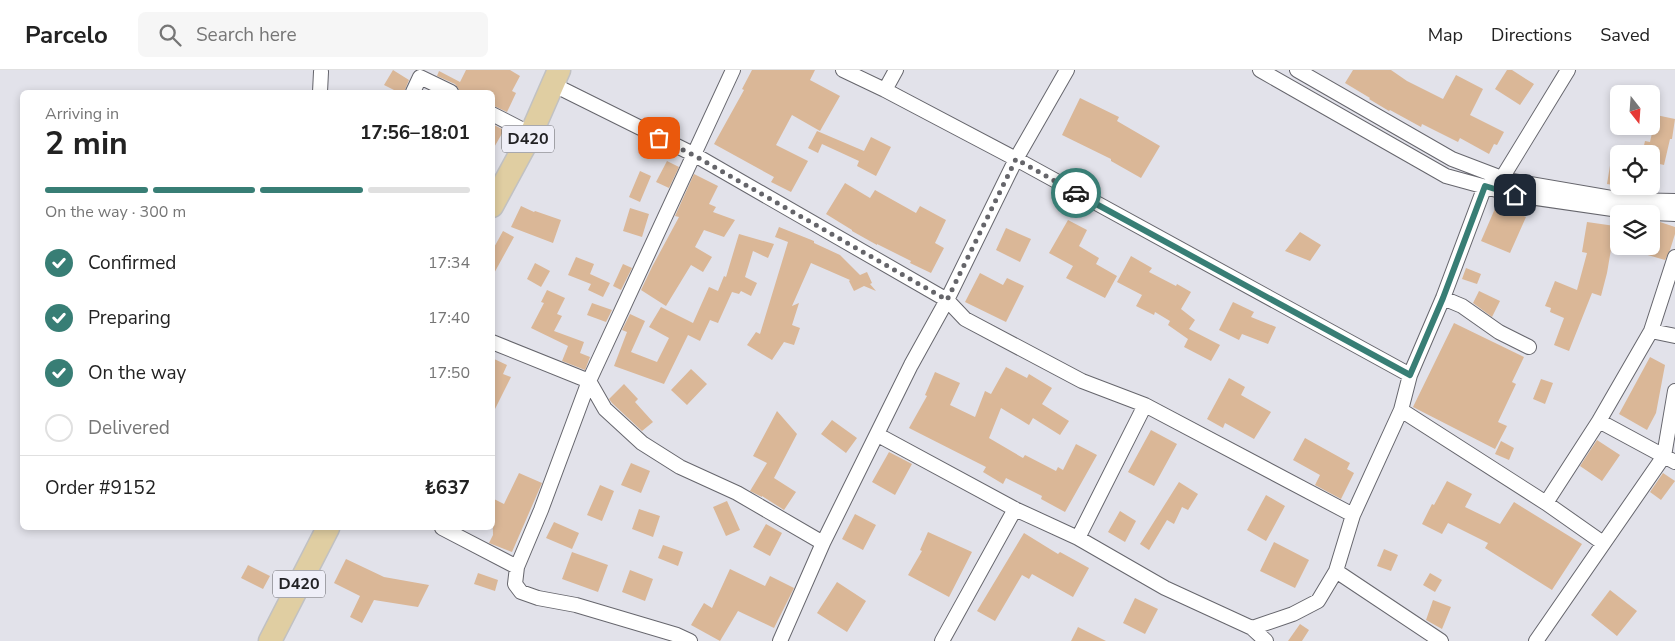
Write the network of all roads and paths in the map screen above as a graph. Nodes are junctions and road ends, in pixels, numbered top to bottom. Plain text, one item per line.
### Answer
1 (733, 70) edge
2 (843, 70) edge
3 (896, 70) edge
4 (1067, 70) edge
5 (1260, 70) edge
6 (1297, 70) edge
7 (1568, 70) edge
8 (321, 72) dead end
9 (555, 77) edge
10 (320, 90) edge
11 (414, 90) edge
12 (447, 90) edge
13 (886, 90) junction
14 (495, 116) edge
15 (531, 134) junction
16 (695, 156) junction
17 (1016, 159) junction
18 (1502, 178) junction
19 (1485, 186) junction
20 (495, 200) edge
21 (1675, 201) edge
22 (1675, 214) edge
23 (1675, 257) edge
24 (1443, 298) junction
25 (947, 300) junction
26 (1651, 331) junction
27 (1675, 336) edge
28 (495, 343) edge
29 (1529, 347) dead end
30 (1410, 375) junction
31 (589, 381) junction
32 (1675, 391) edge
33 (1145, 405) junction
34 (1401, 410) junction
35 (1599, 421) junction
36 (878, 435) junction
37 (1670, 459) edge
38 (1546, 503) junction
39 (1015, 510) junction
40 (1353, 515) junction
41 (327, 530) edge
42 (446, 530) edge
43 (1078, 538) junction
44 (823, 543) junction
45 (1602, 543) junction
46 (517, 567) junction
47 (1336, 571) junction
48 (1252, 628) junction
49 (270, 641) edge
50 (690, 641) edge
51 (780, 641) edge
52 (942, 641) edge
53 (1266, 641) edge
54 (1441, 641) edge
55 (1536, 641) edge

1 - 16 street
2 - 13 street
3 - 13 street
4 - 17 street
5 - 19 street
6 - 18 street
7 - 18 street
8 - 10 street
9 - 15 main road, D420
9 - 16 street
11 - 12 street
13 - 17 street
14 - 15 street
15 - 20 main road, D420
16 - 25 street
16 - 31 street
17 - 25 street
17 - 30 street
18 - 21 street
19 - 22 street
19 - 24 street
23 - 26 street
24 - 29 street
24 - 30 street
25 - 33 street
25 - 36 street
26 - 27 street
26 - 35 street
28 - 31 street
30 - 34 street
31 - 44 street
31 - 46 street
32 - 37 street
33 - 40 street
33 - 43 street
34 - 38 street
34 - 40 street
35 - 37 street
35 - 38 street
36 - 39 street
36 - 44 street
37 - 45 street
38 - 45 street
39 - 43 street
39 - 52 street
40 - 47 street
41 - 49 main road, D420
42 - 46 street
43 - 48 street
44 - 51 street
45 - 55 street
46 - 50 street
47 - 48 street
47 - 54 street
48 - 53 street

